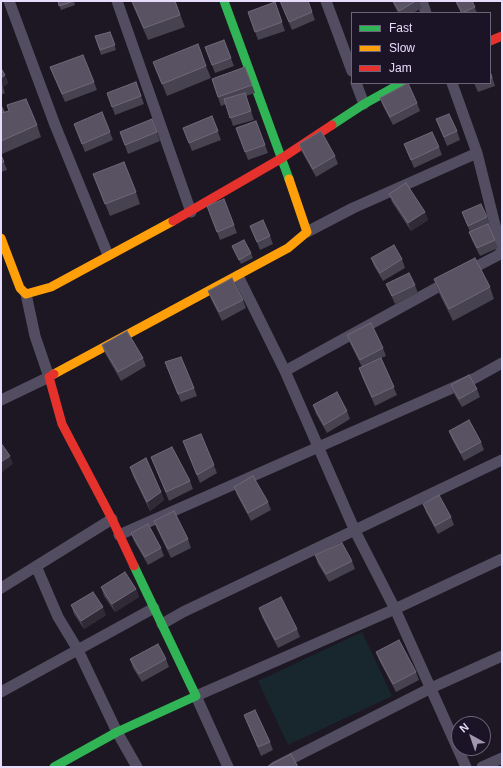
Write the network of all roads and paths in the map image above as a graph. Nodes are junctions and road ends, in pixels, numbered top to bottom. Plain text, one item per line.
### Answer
1 (9, 1) edge
2 (116, 1) edge
3 (224, 1) edge
4 (326, 1) edge
5 (422, 1) edge
6 (426, 12) edge
7 (502, 36) edge
8 (491, 41) edge
9 (351, 68) edge
10 (356, 84) edge
11 (400, 84) edge
12 (452, 84) edge
13 (364, 104) junction
14 (477, 153) junction
15 (282, 158) junction
16 (191, 212) junction
17 (307, 232) junction
18 (1, 238) edge
19 (502, 253) edge
20 (108, 255) junction
21 (238, 276) junction
22 (26, 294) junction
23 (502, 363) edge
24 (285, 371) junction
25 (49, 377) junction
26 (1, 400) edge
27 (319, 447) junction
28 (502, 460) edge
29 (112, 519) junction
30 (355, 531) junction
31 (119, 535) junction
32 (502, 559) edge
33 (36, 566) junction
34 (1, 588) edge
35 (154, 608) junction
36 (395, 609) junction
37 (162, 624) junction
38 (78, 650) junction
39 (502, 656) edge
40 (431, 688) junction
41 (1, 692) edge
42 (196, 696) junction
43 (117, 732) junction
44 (502, 758) edge
45 (54, 767) edge
46 (137, 767) edge
47 (228, 767) edge
48 (275, 767) edge
49 (466, 767) edge
50 (482, 767) edge

1 - 20 street
2 - 16 street
3 - 15 street
4 - 9 street
5 - 6 street
7 - 8 street
10 - 13 street
11 - 13 street
12 - 14 street
13 - 15 street
14 - 17 street
14 - 19 street
15 - 16 street
15 - 17 street
16 - 20 street
17 - 21 street
18 - 22 street
19 - 24 street
20 - 22 street
21 - 24 street
21 - 25 street
22 - 25 street
23 - 27 street
24 - 27 street
25 - 26 street
25 - 29 street
27 - 30 street
27 - 31 street
28 - 30 street
29 - 31 street
29 - 33 street
30 - 36 street
30 - 37 street
31 - 35 street
32 - 36 street
33 - 34 street
33 - 38 street
35 - 37 street
35 - 38 street
36 - 40 street
36 - 42 street
37 - 42 street
38 - 41 street
38 - 43 street
39 - 40 street
40 - 48 street
40 - 49 street
42 - 43 street
42 - 47 street
43 - 45 street
43 - 46 street
44 - 50 street

